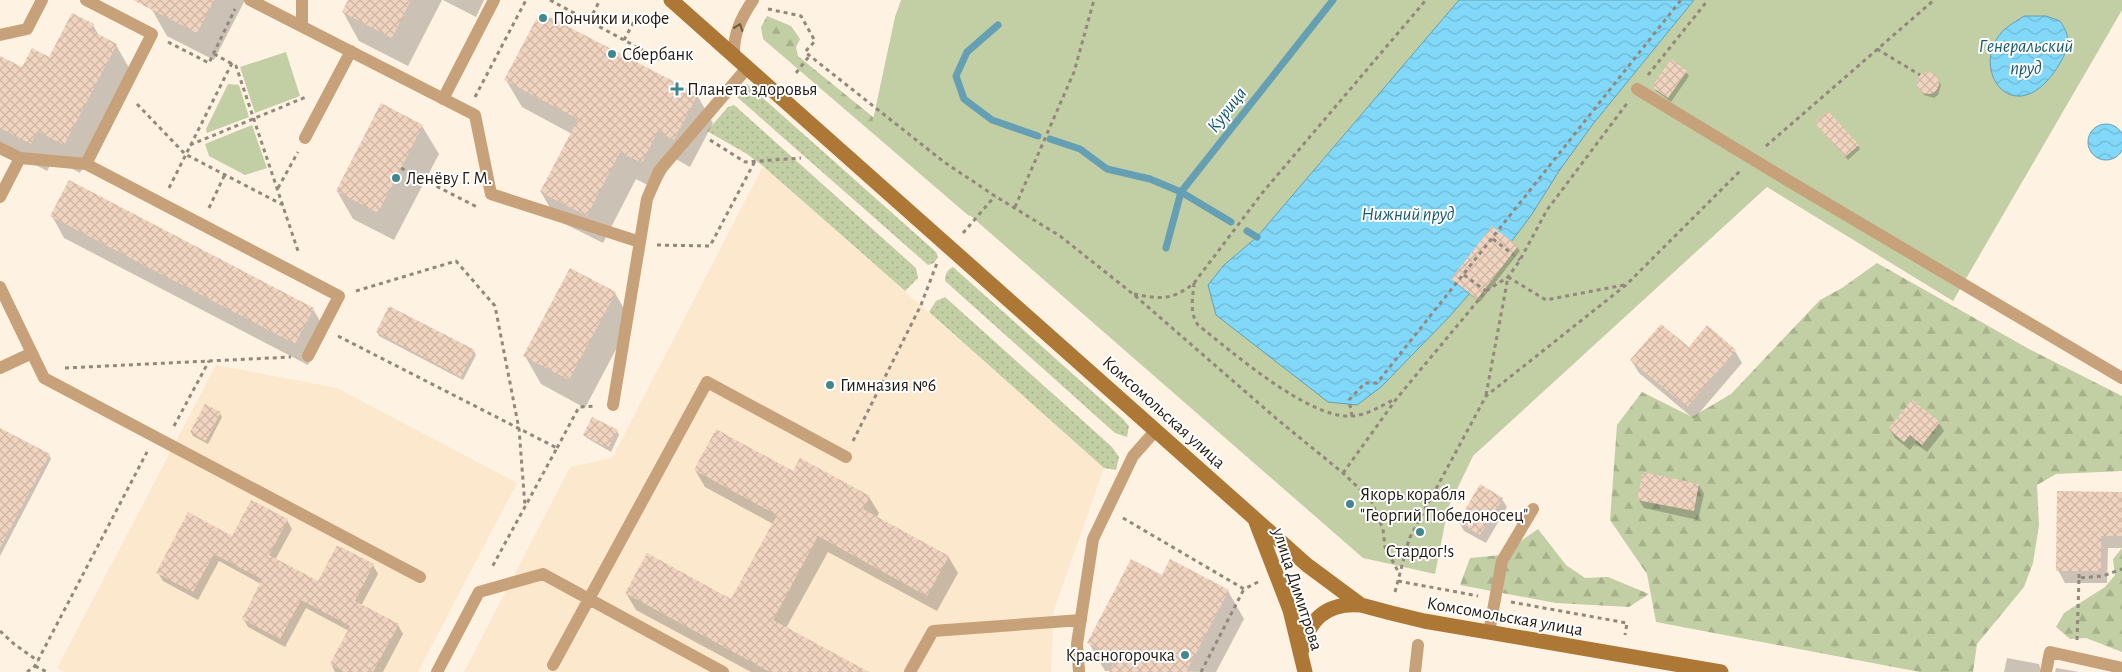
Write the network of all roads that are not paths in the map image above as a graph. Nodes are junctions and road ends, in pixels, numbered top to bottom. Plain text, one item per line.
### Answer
1 (42, 0) edge
2 (86, 0) edge
3 (250, 0) edge
4 (302, 0) edge
5 (494, 0) edge
6 (671, 0) edge
7 (753, 0) edge
8 (302, 26) junction
9 (0, 35) edge
10 (350, 51) junction
11 (734, 56) junction
12 (747, 68) junction
13 (1637, 89) road end
14 (443, 99) junction
15 (305, 138) road end
16 (0, 148) edge
17 (20, 158) junction
18 (86, 164) junction
19 (0, 197) edge
20 (640, 242) junction
21 (0, 287) edge
22 (32, 353) junction
23 (308, 356) road end
24 (0, 368) edge
25 (2122, 378) edge
26 (613, 405) road end
27 (1156, 430) junction
28 (846, 456) road end
29 (1533, 509) dead end
30 (1255, 518) junction
31 (420, 577) dead end
32 (589, 600) junction
33 (1361, 605) junction
34 (1081, 620) junction
35 (1489, 632) junction
36 (1418, 645) dead end
37 (1301, 654) junction
38 (553, 665) dead end
39 (2122, 668) edge
40 (437, 672) edge
41 (723, 672) edge
42 (910, 672) edge
43 (1079, 672) edge
44 (1305, 672) edge
45 (1415, 672) edge
46 (1721, 672) edge
47 (2046, 672) edge

1 - 9 lane
2 - 18 lane
3 - 8 lane
4 - 8 lane
5 - 14 lane
6 - 11 street, Комсомольская улица
11 -> 7 lane
8 - 10 lane
10 - 14 lane
10 - 15 lane
11 - 12 street, Комсомольская улица
12 - 20 lane
12 - 27 street, Комсомольская улица
13 - 25 lane
14 - 20 lane
16 - 17 lane
17 - 18 lane
17 - 19 lane
18 - 23 lane
20 - 26 lane
21 - 22 lane
22 - 24 lane
22 - 31 lane
27 - 30 street, Комсомольская улица
27 - 34 lane
28 - 32 lane
29 - 35 lane
30 - 33 street, Комсомольская улица
30 - 37 street, улица Димитрова
32 - 38 lane
32 - 40 lane
32 - 41 lane
33 - 35 street, Комсомольская улица
33 - 37 street
34 - 42 lane
34 - 43 lane
35 - 46 street, Комсомольская улица
36 - 45 lane
37 - 44 street, улица Димитрова
39 - 47 lane

